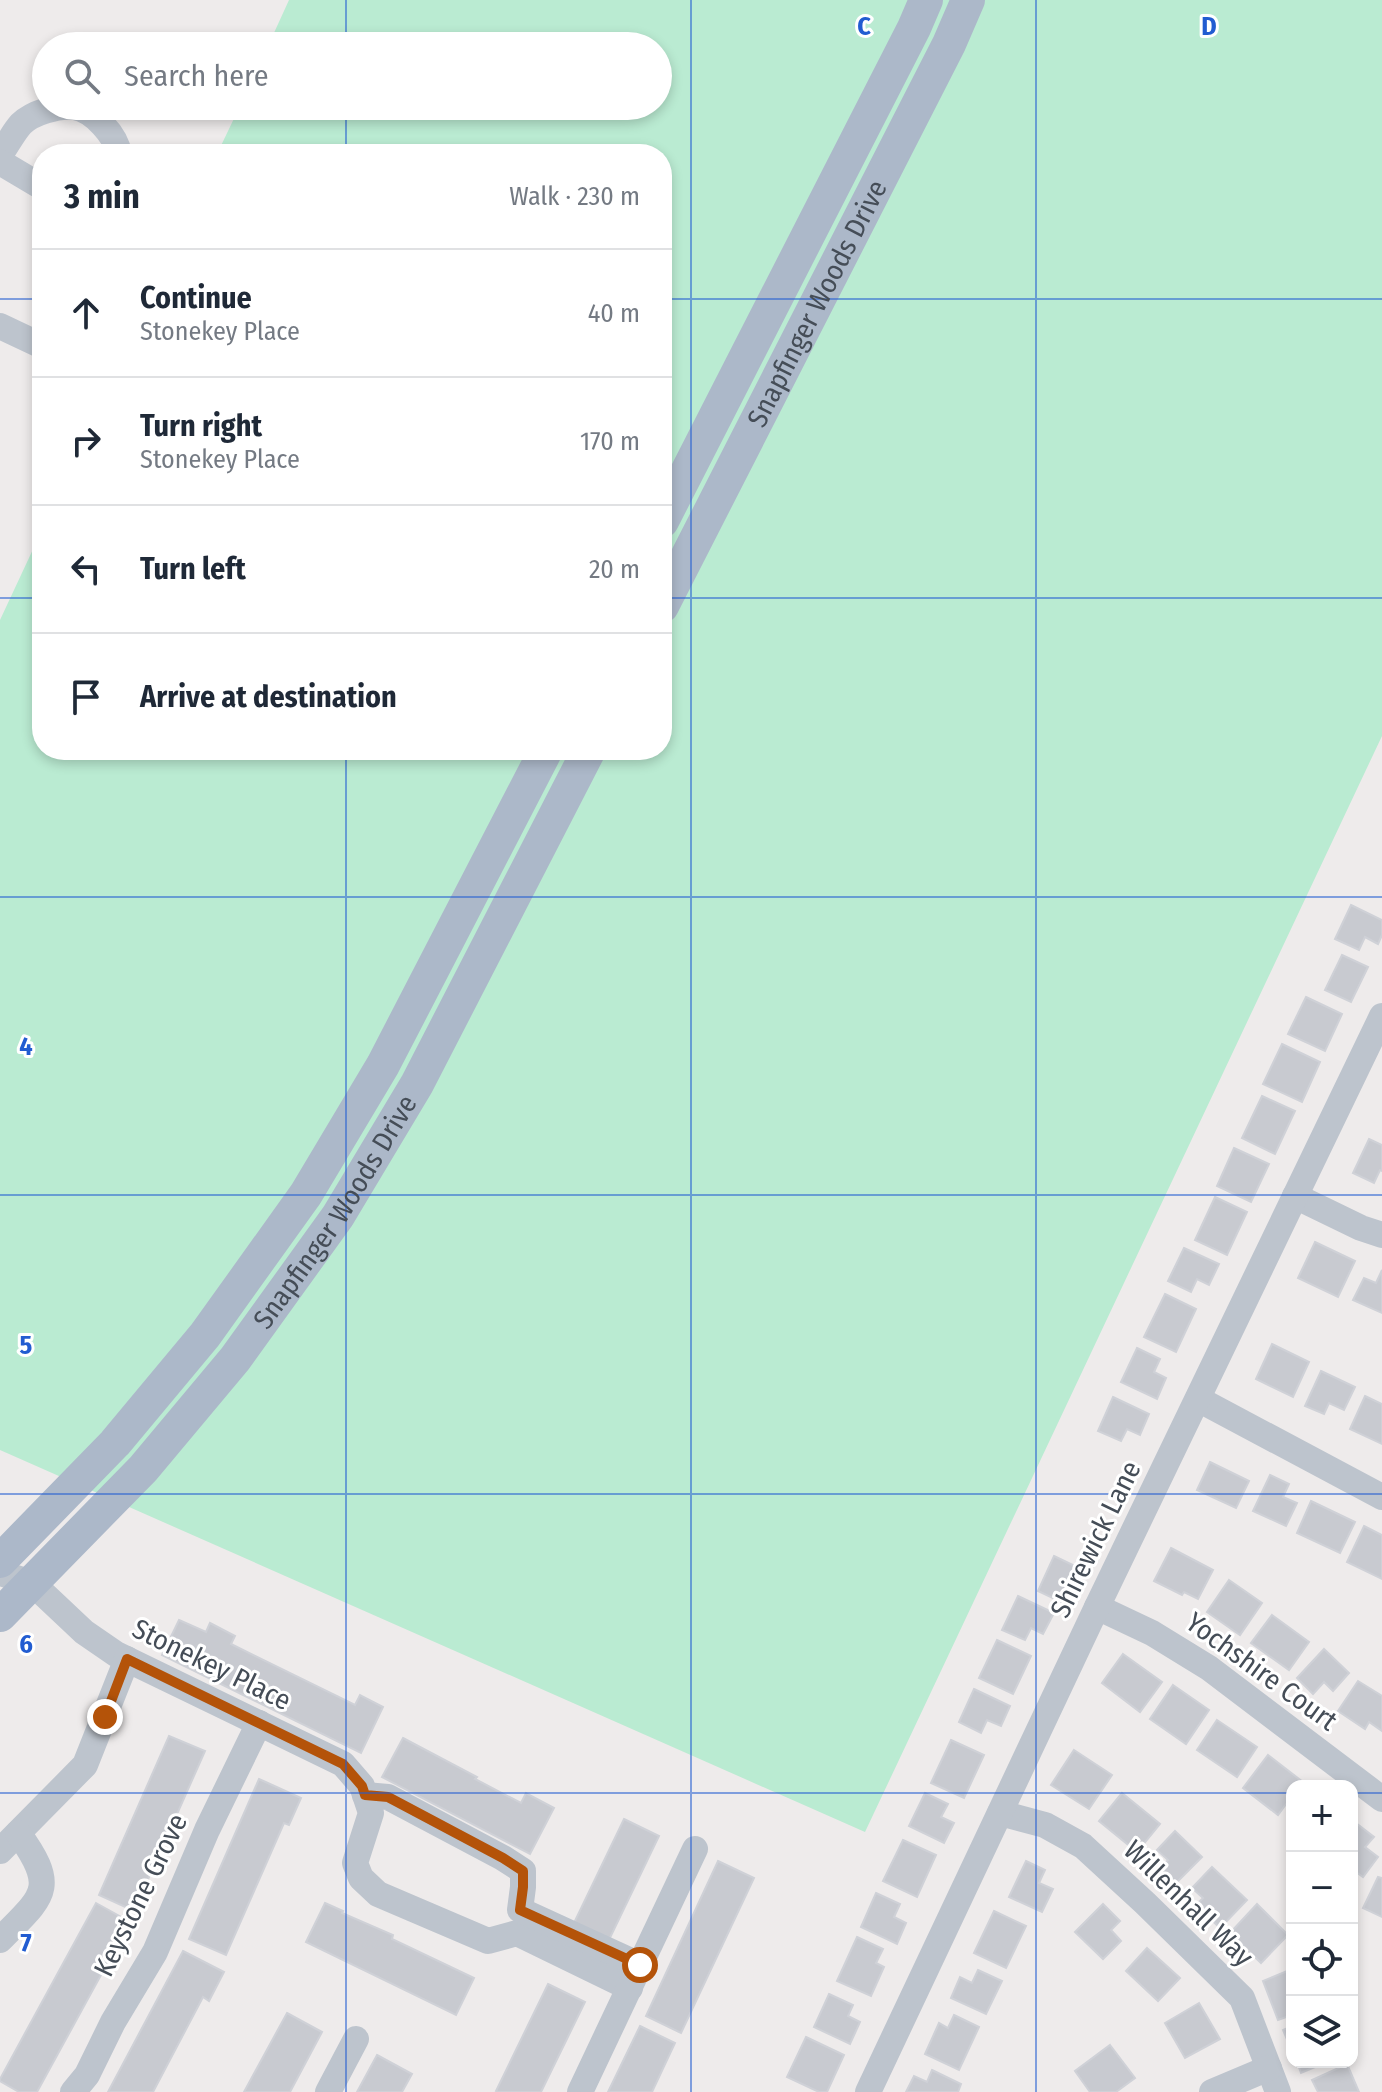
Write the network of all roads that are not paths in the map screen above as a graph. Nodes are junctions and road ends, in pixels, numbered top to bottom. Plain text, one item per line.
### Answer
1 (926, 0) edge
2 (968, 0) edge
3 (903, 49) junction
4 (938, 66) junction
5 (32, 117) edge
6 (101, 120) edge
7 (116, 144) edge
8 (0, 155) edge
9 (0, 162) edge
10 (32, 181) edge
11 (0, 326) edge
12 (32, 341) edge
13 (672, 501) edge
14 (672, 586) edge
15 (541, 760) edge
16 (584, 760) edge
17 (1382, 1016) edge
18 (335, 1145) junction
19 (371, 1161) junction
20 (1295, 1196) junction
21 (1382, 1235) edge
22 (1198, 1399) junction
23 (1382, 1497) edge
24 (0, 1561) edge
25 (0, 1573) edge
26 (32, 1583) junction
27 (1097, 1607) junction
28 (0, 1615) edge
29 (127, 1659) junction
30 (259, 1723) junction
31 (365, 1795) junction
32 (1382, 1799) edge
33 (1000, 1813) junction
34 (9, 1842) edge
35 (695, 1849) dead end
36 (0, 1940) edge
37 (635, 1976) junction
38 (356, 2039) dead end
39 (1273, 2080) edge
40 (73, 2092) edge
41 (328, 2092) edge
42 (580, 2092) edge
43 (868, 2092) edge
44 (1212, 2092) edge

1 - 3 main road, Snapfinger Woods Drive
2 - 4 main road, Snapfinger Woods Drive
3 - 4 street
3 - 13 main road, Snapfinger Woods Drive
4 - 14 main road, Snapfinger Woods Drive
5 - 8 street
6 - 7 street
9 - 10 street
11 - 12 street
15 - 18 main road, Snapfinger Woods Drive
16 - 19 main road, Snapfinger Woods Drive
17 - 20 street, Shirewick Lane
18 - 19 street
18 - 24 main road, Snapfinger Woods Drive
19 - 26 main road, Snapfinger Woods Drive
20 - 21 street
20 - 22 street, Shirewick Lane
22 - 23 street
22 - 27 street, Shirewick Lane
25 - 26 street
26 - 28 main road, Snapfinger Woods Drive
26 - 29 street, Stonekey Place
27 - 32 street, Yochshire Court
27 - 33 street, Shirewick Lane
29 - 30 street, Stonekey Place
29 - 34 street
30 - 31 street, Stonekey Place
30 - 40 street, Keystone Grove
31 - 37 street
31 - 37 street
33 - 39 street, Willenhall Way
33 - 43 street, Shirewick Lane
34 - 36 street
35 - 37 street
37 - 42 street
38 - 41 street
39 - 44 street

